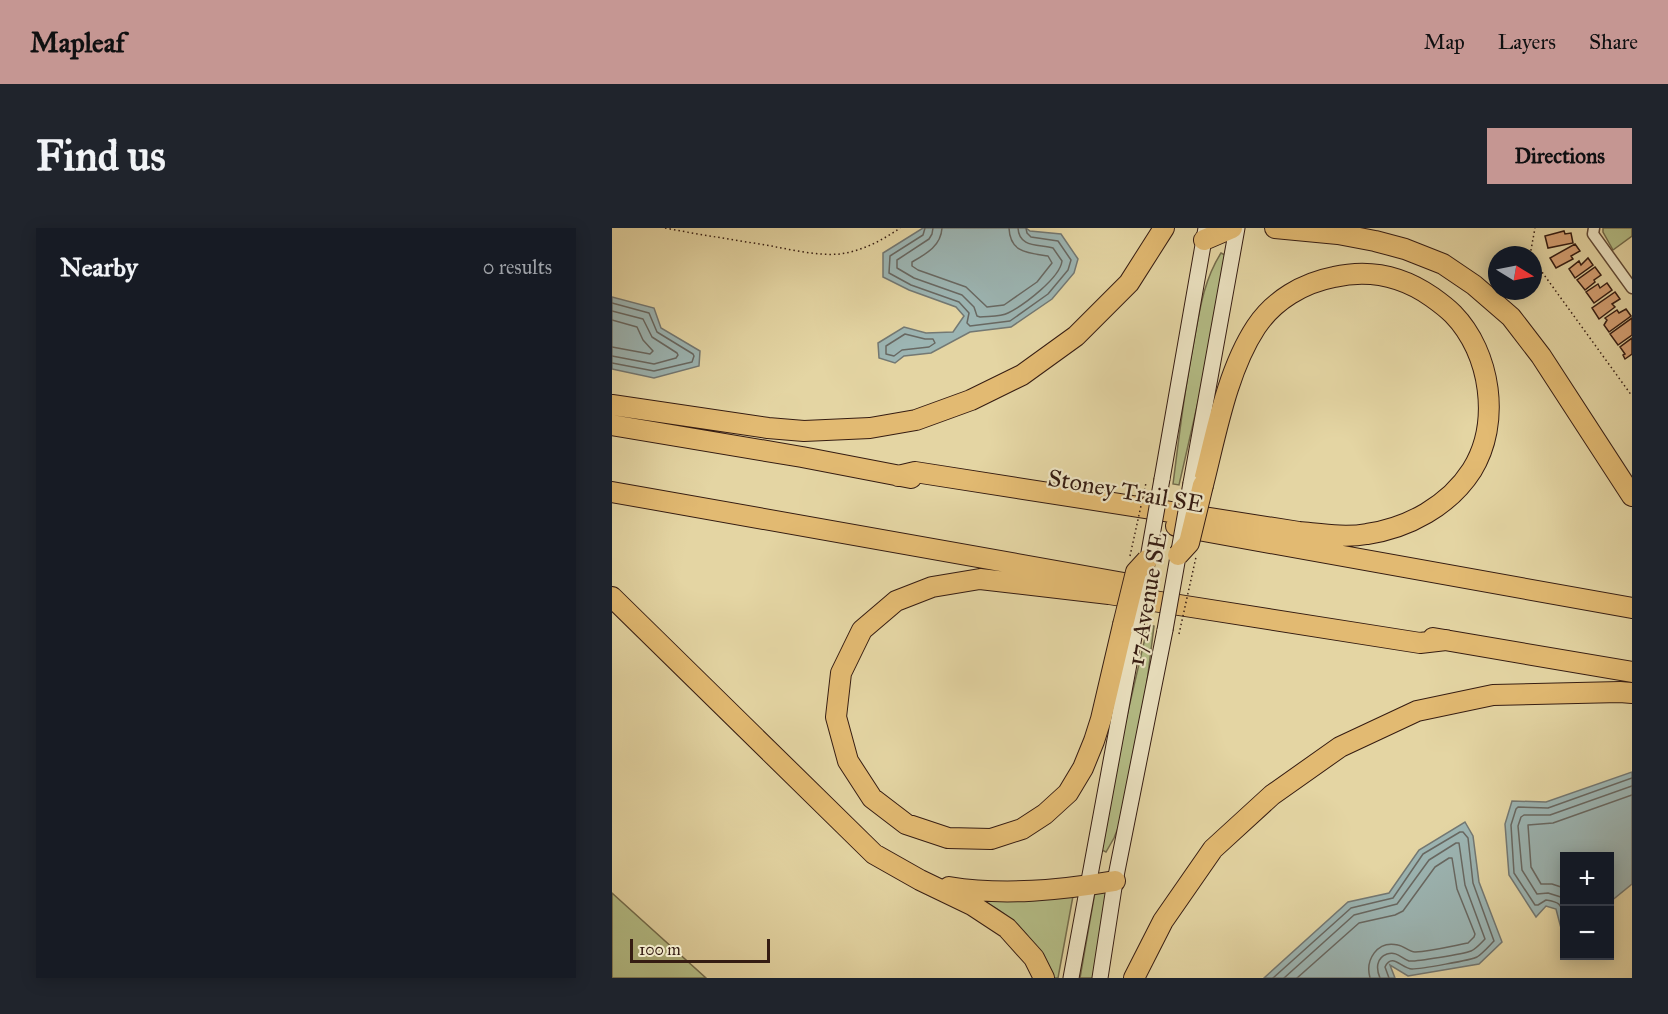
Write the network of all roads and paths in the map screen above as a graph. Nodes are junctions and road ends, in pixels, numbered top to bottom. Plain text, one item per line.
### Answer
1 (665, 228) edge
2 (900, 228) edge
3 (1164, 228) edge
4 (1232, 228) edge
5 (1237, 228) edge
6 (1275, 228) edge
7 (1351, 228) edge
8 (1535, 228) edge
9 (1594, 228) edge
10 (1205, 234) edge
11 (1376, 241) junction
12 (1532, 246) edge
13 (1542, 272) edge
14 (1632, 288) edge
15 (1632, 396) edge
16 (612, 405) edge
17 (612, 425) edge
18 (898, 476) junction
19 (1146, 483) dead end
20 (1197, 484) junction
21 (612, 492) edge
22 (1632, 496) edge
23 (1188, 554) junction
24 (1148, 560) joint
25 (1128, 565) dead end
26 (612, 597) edge
27 (1632, 608) edge
28 (1129, 626) junction
29 (1172, 632) junction
30 (1446, 640) junction
31 (1632, 672) edge
32 (1632, 693) edge
33 (920, 880) junction
34 (1115, 881) junction
35 (1088, 886) junction
36 (1044, 978) edge
37 (1071, 978) edge
38 (1100, 978) edge
39 (1134, 978) edge

1 - 2 path
3 - 16 highway
4 - 10 highway
5 - 20 main road
6 - 11 highway
7 - 11 highway
8 - 12 path
9 - 14 street
10 - 24 main road, 17 Avenue SE, bridge
11 - 22 highway
13 - 15 path
17 - 18 highway, Stoney Trail SE
18 - 20 highway
18 - 27 highway, Stoney Trail SE
19 - 25 path, bridge
20 - 23 highway, bridge
21 - 30 highway
23 - 29 main road, 17 Avenue SE, bridge
23 - 29 path, bridge
24 - 28 highway, bridge
26 - 33 highway
28 - 30 highway
28 - 35 main road, 17 Avenue SE
29 - 34 main road, 17 Avenue SE
30 - 31 highway
32 - 39 highway
33 - 35 highway
33 - 36 highway
34 - 35 highway
34 - 38 main road, 17 Avenue SE
35 - 37 main road, 17 Avenue SE

